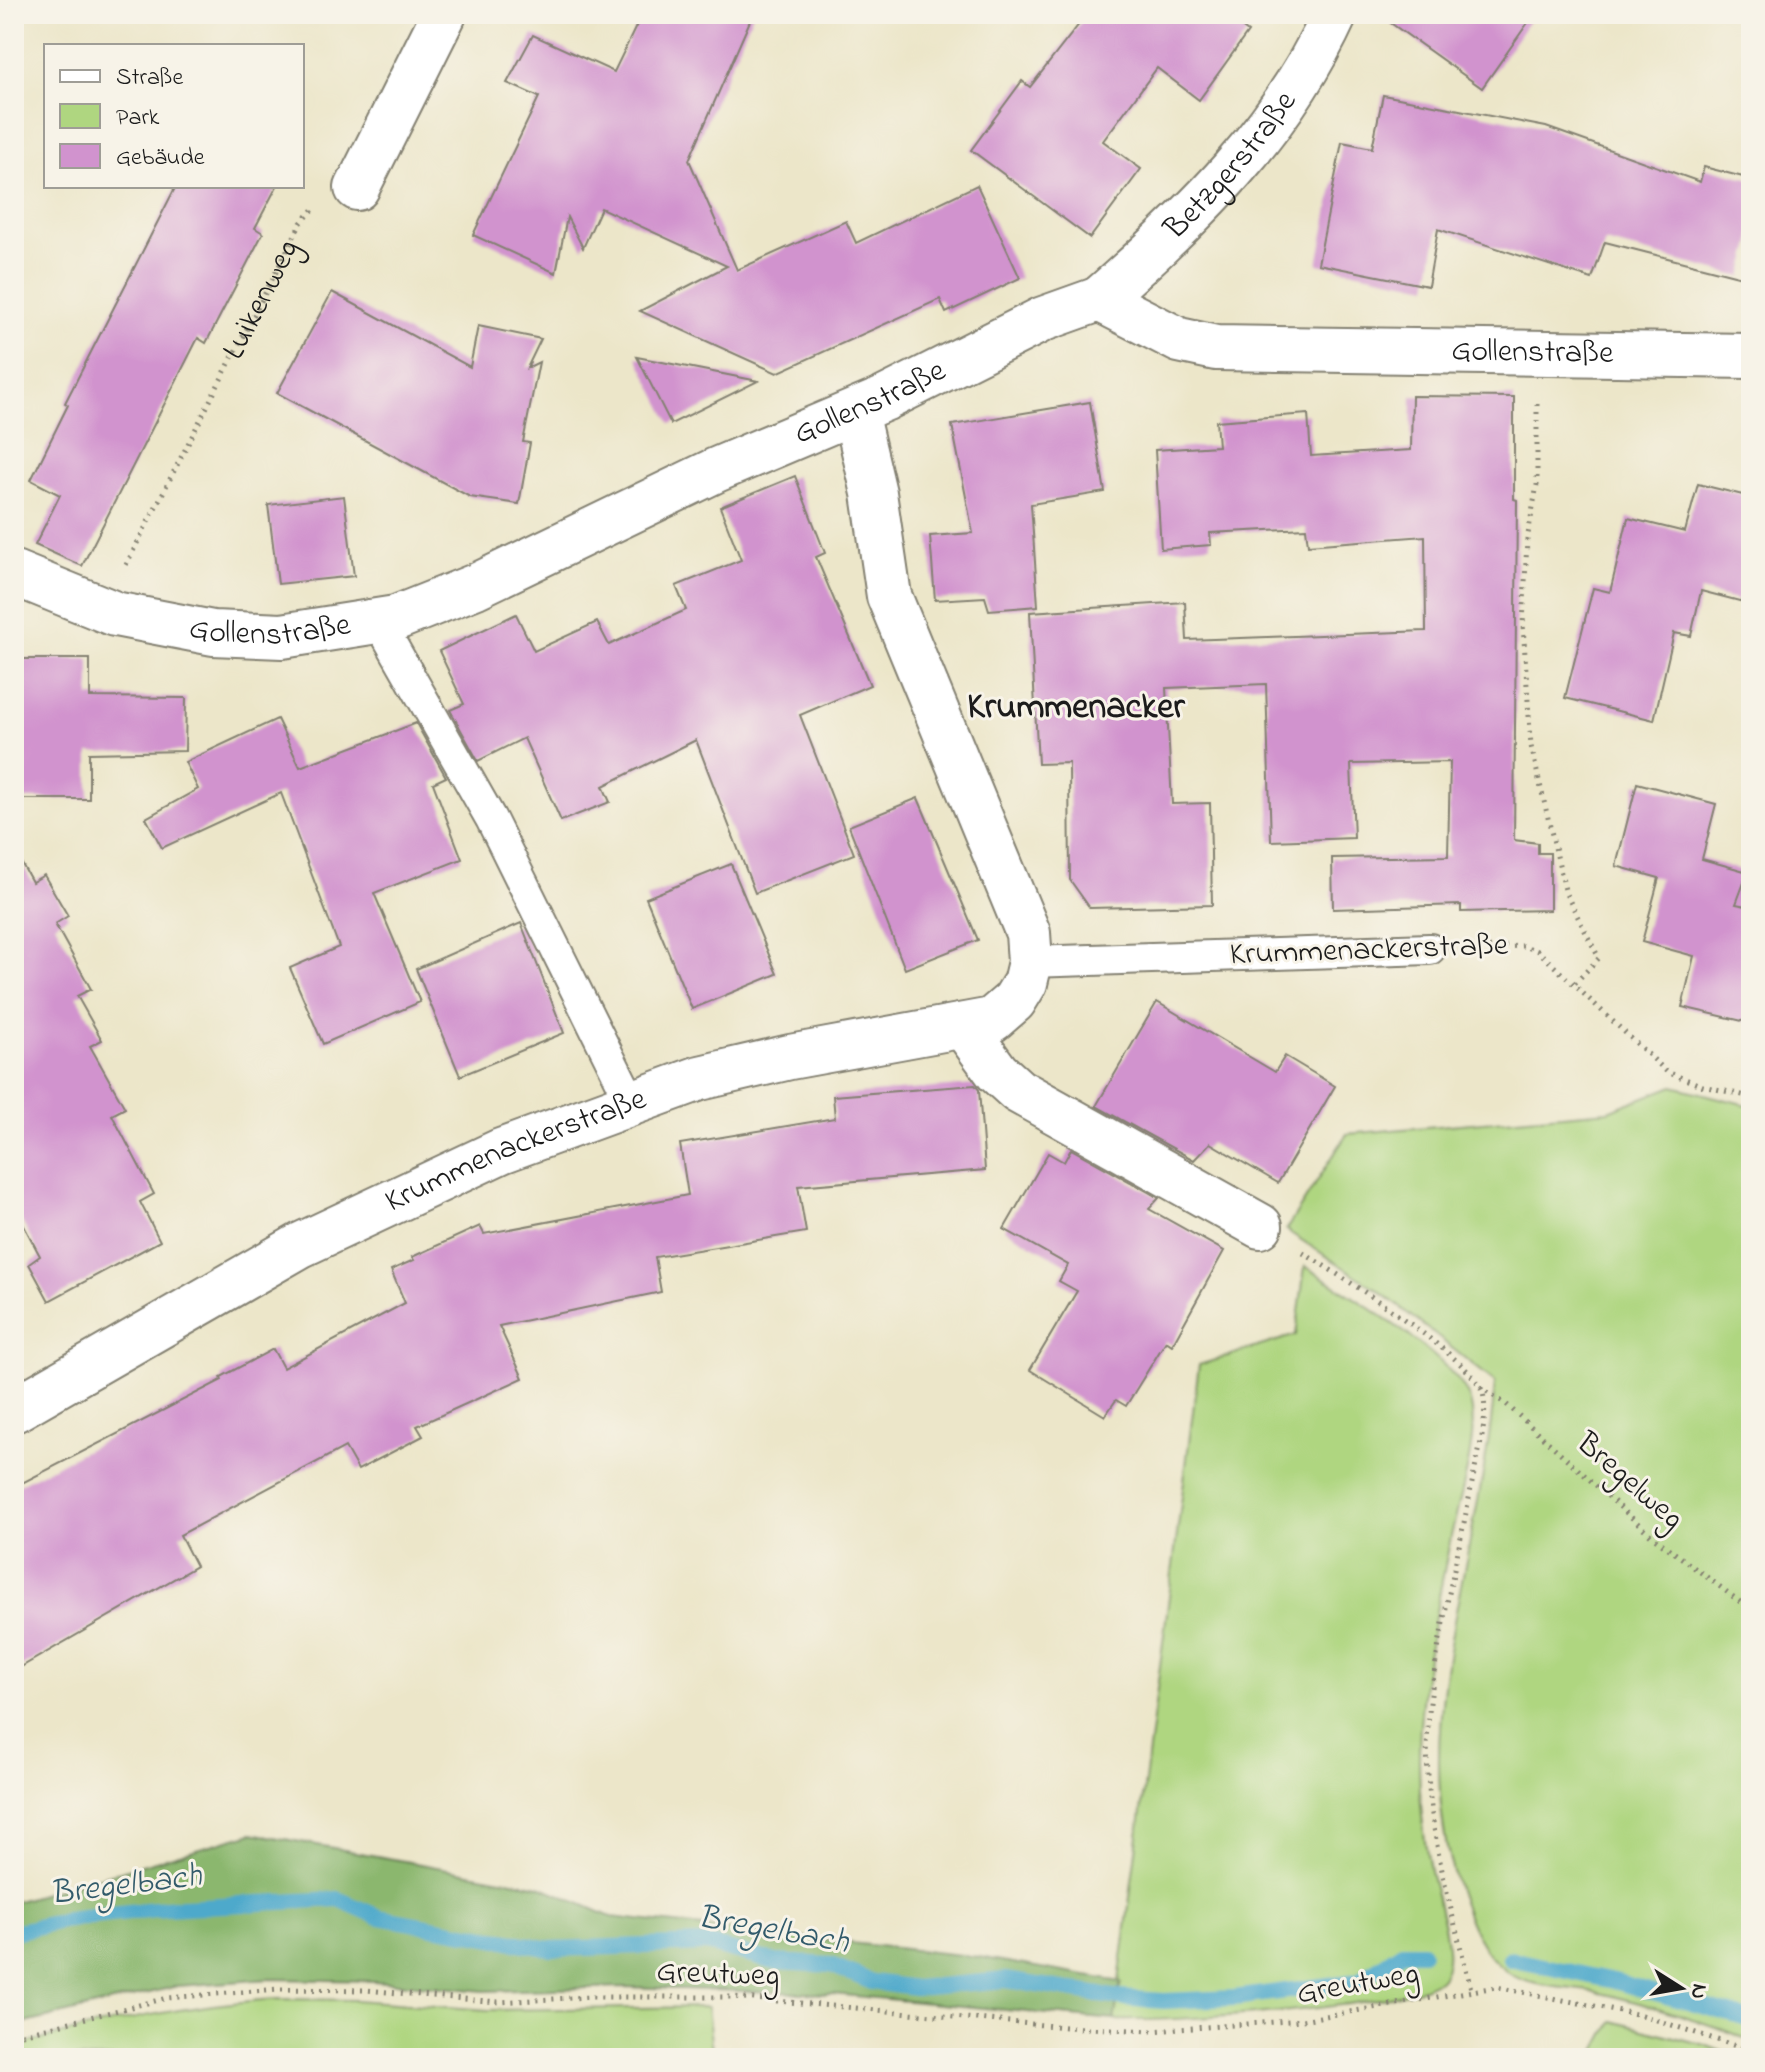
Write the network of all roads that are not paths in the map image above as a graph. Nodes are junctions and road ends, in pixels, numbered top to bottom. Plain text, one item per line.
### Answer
1 (444, 14) edge
2 (1335, 14) edge
3 (357, 188) road end
4 (1099, 299) junction
5 (1751, 356) edge
6 (855, 412) junction
7 (14, 573) edge
8 (379, 622) junction
9 (1430, 949) road end
10 (1030, 962) junction
11 (964, 1027) junction
12 (631, 1101) junction
13 (1260, 1226) road end
14 (14, 1410) edge

1 - 3 street
2 - 4 street, Betzgerstraße
4 - 5 street, Gollenstraße
4 - 6 street, Gollenstraße
6 - 8 street, Gollenstraße
6 - 10 street
7 - 8 street, Gollenstraße
8 - 12 lane
9 - 10 lane, Krummenackerstraße
10 - 11 street, Krummenackerstraße
11 - 12 street, Krummenackerstraße
11 - 13 street
12 - 14 street, Krummenackerstraße

